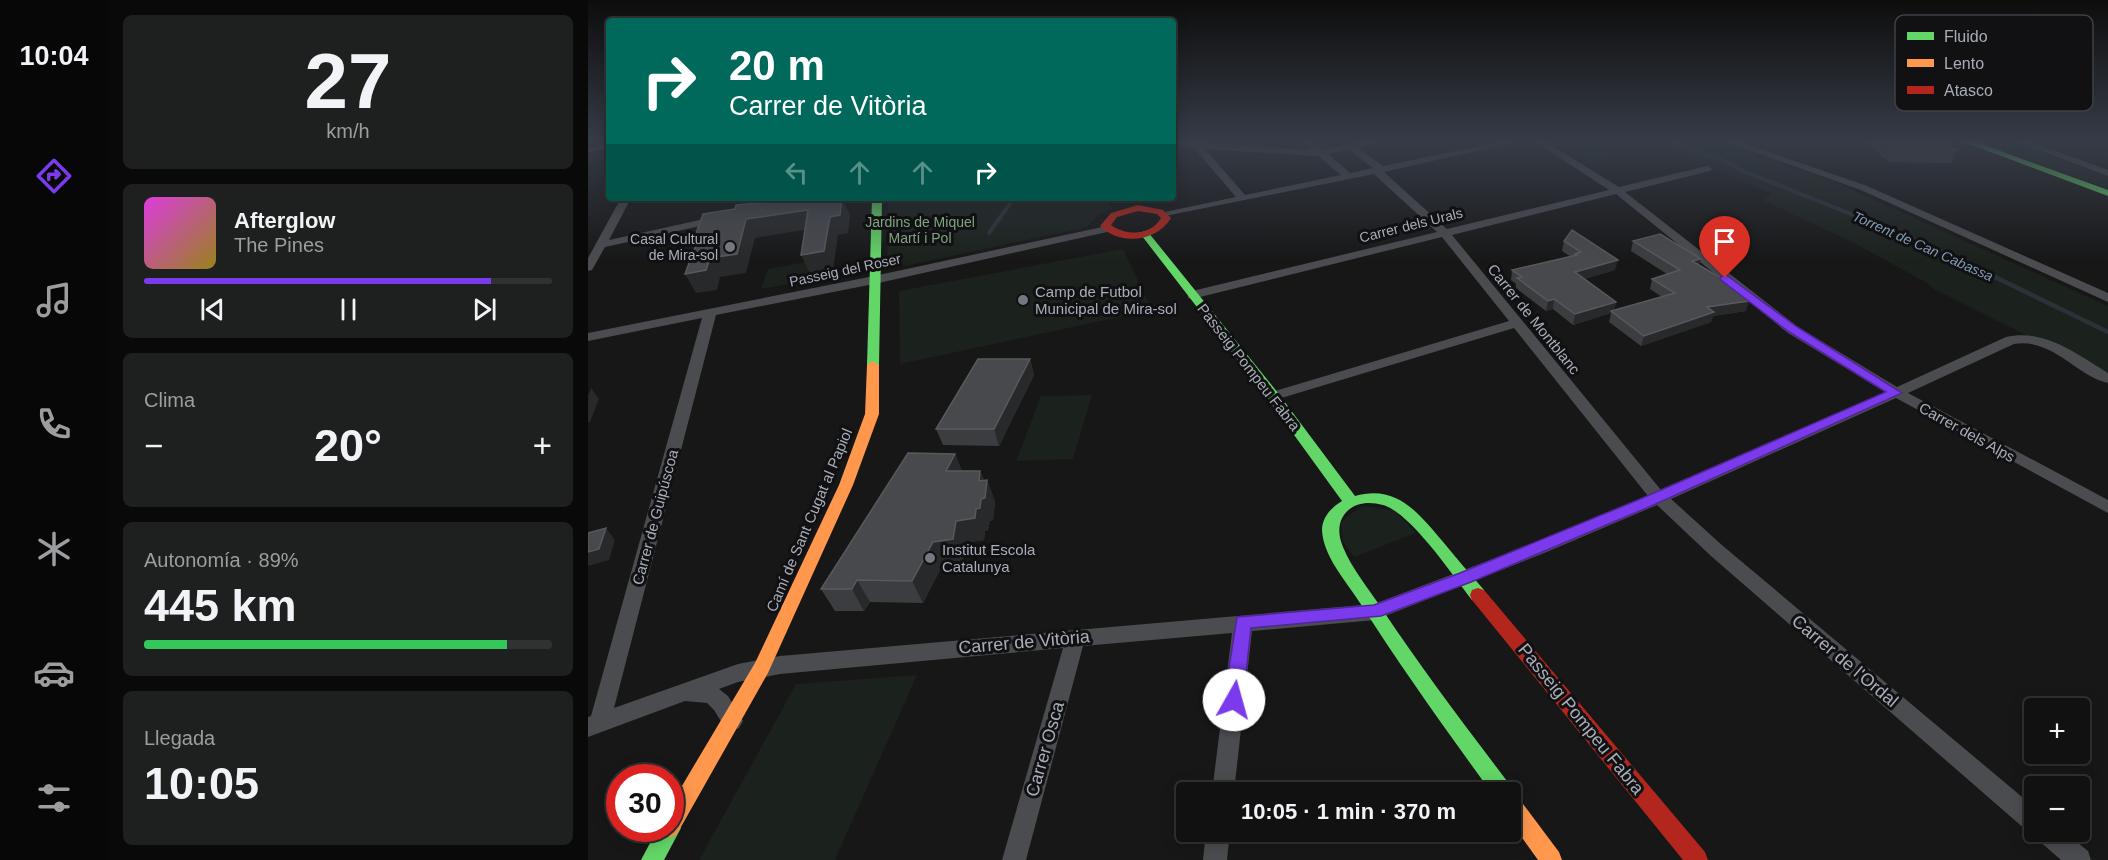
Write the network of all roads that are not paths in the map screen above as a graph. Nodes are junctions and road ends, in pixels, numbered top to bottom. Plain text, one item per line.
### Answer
1 (1228, 181) edge
2 (1323, 181) edge
3 (1390, 181) edge
4 (1602, 181) edge
5 (1658, 181) edge
6 (1844, 181) edge
7 (2073, 181) edge
8 (1618, 191) junction
9 (2108, 194) edge
10 (1242, 198) junction
11 (624, 201) edge
12 (877, 201) edge
13 (1121, 201) edge
14 (1129, 210) junction
15 (1164, 215) junction
16 (729, 217) edge
17 (1107, 229) junction
18 (1444, 232) junction
19 (1145, 234) junction
20 (600, 246) junction
21 (588, 268) edge
22 (874, 280) junction
23 (1192, 295) junction
24 (2106, 295) edge
25 (710, 313) junction
26 (1516, 323) junction
27 (588, 337) edge
28 (2108, 380) edge
29 (1896, 393) junction
30 (1273, 396) junction
31 (1658, 497) junction
32 (1352, 502) junction
33 (2108, 507) edge
34 (1466, 578) junction
35 (1375, 612) junction
36 (1243, 622) junction
37 (1076, 637) junction
38 (762, 668) junction
39 (678, 695) junction
40 (732, 721) junction
41 (594, 724) edge
42 (1224, 782) edge
43 (1496, 782) edge
44 (684, 804) edge
45 (2024, 813) edge
46 (1521, 818) edge
47 (662, 842) edge
48 (1217, 842) edge
49 (2058, 842) edge
50 (652, 860) edge
51 (1014, 860) edge
52 (1215, 860) edge
53 (1551, 860) edge
54 (1697, 860) edge
55 (2079, 860) edge

1 - 10 street
2 - 10 street
3 - 18 street, Carrer de Montblanc
4 - 8 street, Carrer dels Alps
5 - 8 street, Carrer dels Urals
6 - 24 street
7 - 9 street
8 - 18 street, Carrer dels Urals
8 - 29 street, Carrer dels Alps
10 - 15 street
11 - 20 street
12 - 22 street, Camí de Sant Cugat al Papiol
13 - 14 street
14 - 15 street
14 - 17 street
15 - 19 street
16 - 20 street
17 - 19 street
17 - 22 street, Passeig del Roser
18 - 23 street, Carrer dels Urals
18 - 26 street, Carrer de Montblanc
19 - 23 street, Passeig Pompeu Fabra
20 - 21 street
22 - 25 street, Passeig del Roser
22 - 38 street, Camí de Sant Cugat al Papiol
23 - 30 street, Passeig Pompeu Fabra
25 - 27 street, Passeig del Roser
25 - 41 street, Carrer de Guipúscoa
26 - 30 street
26 - 31 street, Carrer de Montblanc
28 - 29 street
29 - 31 street
29 - 33 street, Carrer dels Alps
30 - 32 street, Passeig Pompeu Fabra
31 - 34 street
31 - 45 street, Carrer de l'Ordal
32 - 34 street, Passeig Pompeu Fabra
32 - 35 street
34 - 35 street
34 - 54 street, Passeig Pompeu Fabra
35 - 36 street, Carrer de Vitòria
35 - 43 street
36 - 37 street, Carrer de Vitòria
36 - 42 street
37 - 38 street, Carrer de Vitòria
37 - 51 street, Carrer Osca
38 - 39 street, Carrer de Vitòria
38 - 40 street, Camí de Sant Cugat al Papiol
39 - 40 street, Carrer de Vitòria
39 - 41 street, Carrer de Vitòria
40 - 44 street, Camí de Sant Cugat al Papiol
46 - 53 street
47 - 50 street, Camí de Sant Cugat al Papiol
48 - 52 street
49 - 55 street

